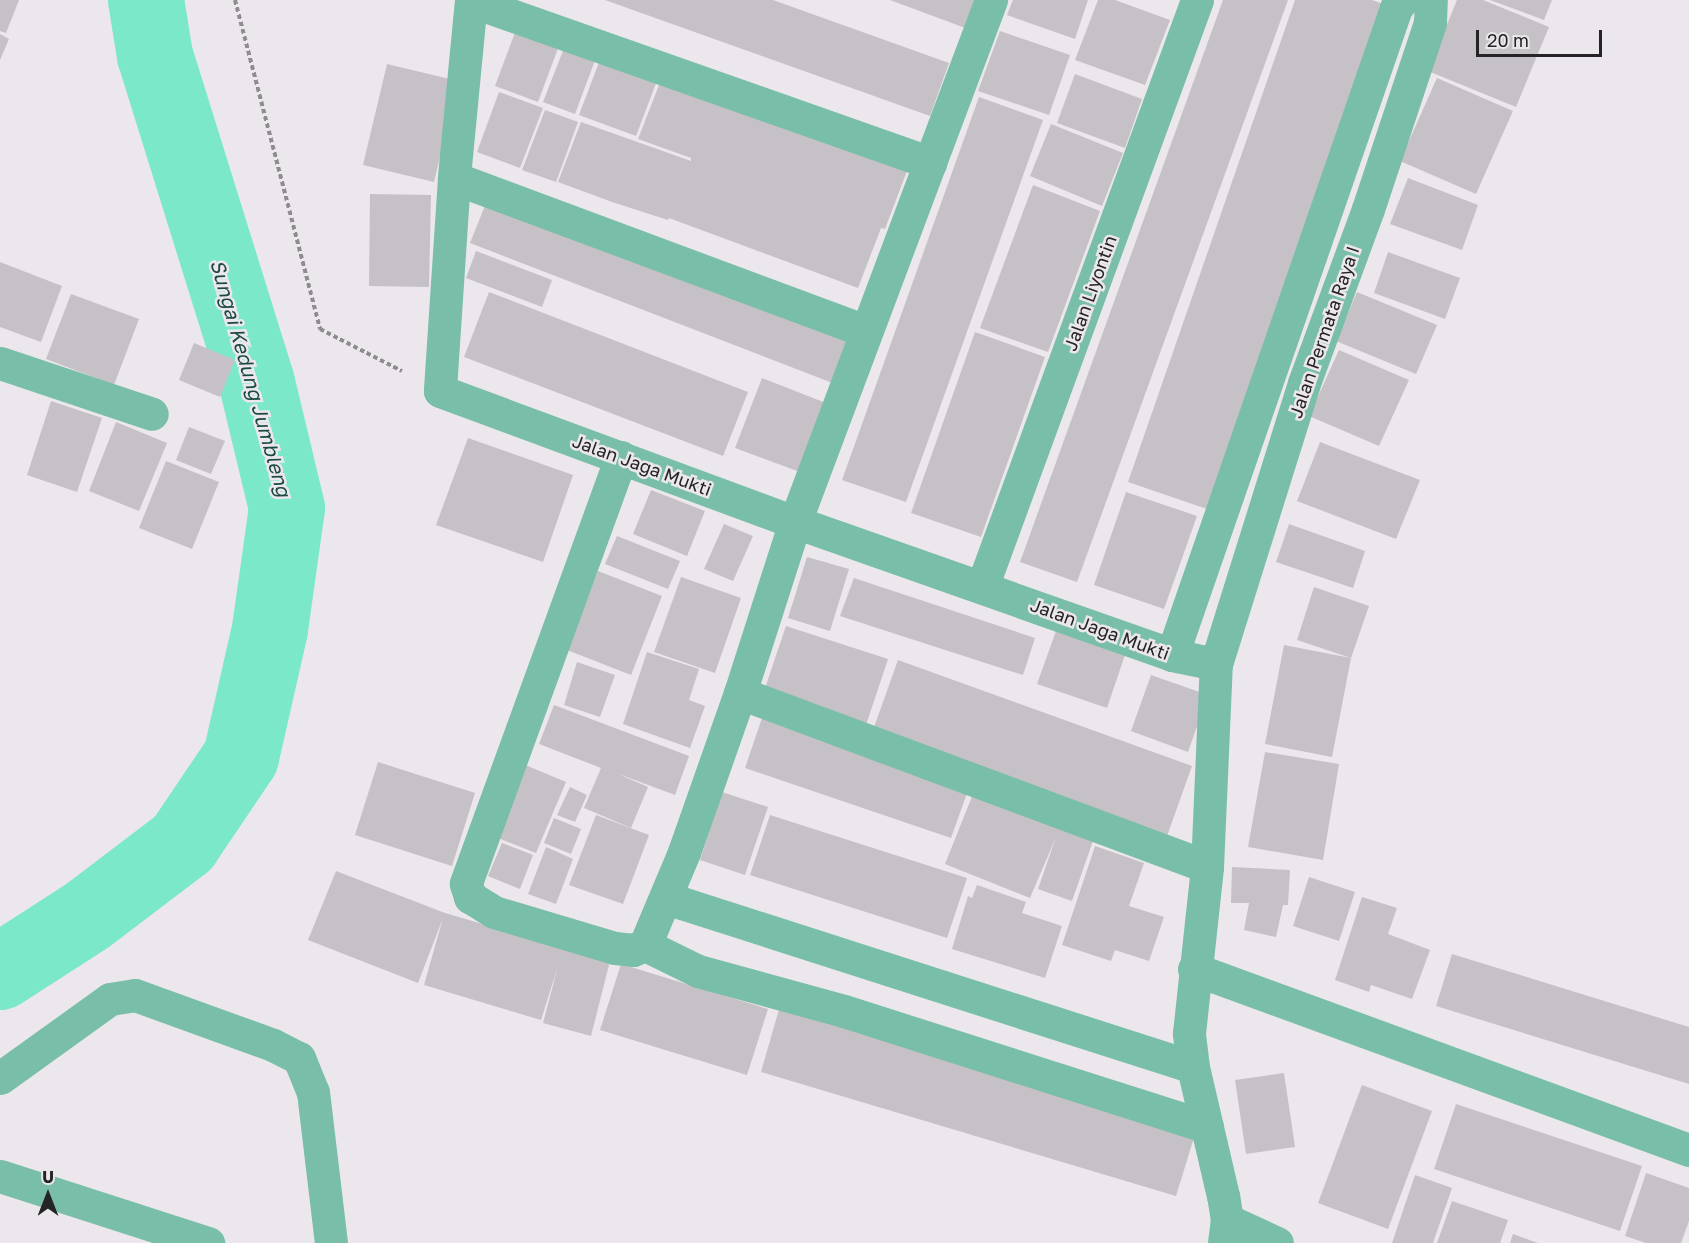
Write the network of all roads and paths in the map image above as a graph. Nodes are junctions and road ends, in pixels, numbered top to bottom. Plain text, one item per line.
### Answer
1 (235, 0) edge
2 (471, 0) edge
3 (991, 0) edge
4 (1197, 0) edge
5 (1391, 3) edge
6 (1430, 12) edge
7 (930, 163) junction
8 (454, 178) junction
9 (866, 331) junction
10 (0, 363) edge
11 (440, 391) junction
12 (152, 414) dead end
13 (621, 457) junction
14 (795, 522) junction
15 (982, 587) junction
16 (1172, 655) junction
17 (1216, 664) junction
18 (740, 693) junction
19 (1207, 867) junction
20 (666, 898) junction
21 (645, 945) junction
22 (1194, 969) junction
23 (1192, 1067) junction
24 (0, 1078) edge
25 (1207, 1127) junction
26 (1689, 1150) edge
27 (0, 1176) edge
28 (1225, 1232) edge
29 (208, 1243) edge
30 (331, 1243) edge
31 (1277, 1243) edge

1 - 11 path
2 - 7 street
2 - 8 street
3 - 7 street
4 - 15 street, Jalan Liyontin
5 - 6 street
5 - 16 street, Jalan Permata Raya I
6 - 17 street, Jalan Permata Raya I
7 - 9 street
8 - 9 street
8 - 11 street
9 - 14 street
10 - 12 street
11 - 13 street, Jalan Jaga Mukti
13 - 14 street, Jalan Jaga Mukti
13 - 21 street
14 - 15 street, Jalan Jaga Mukti
14 - 18 street
15 - 16 street, Jalan Jaga Mukti
16 - 17 street, Jalan Jaga Mukti
17 - 19 street, Jalan Permata Raya I
18 - 19 street
18 - 20 street
19 - 22 street, Jalan Permata Raya I
20 - 21 street
20 - 23 street
21 - 25 street
22 - 23 street, Jalan Permata Raya I
22 - 26 street
23 - 25 street, Jalan Permata Raya I
24 - 30 street
25 - 28 street, Jalan Permata Raya I
27 - 29 street
28 - 31 street

